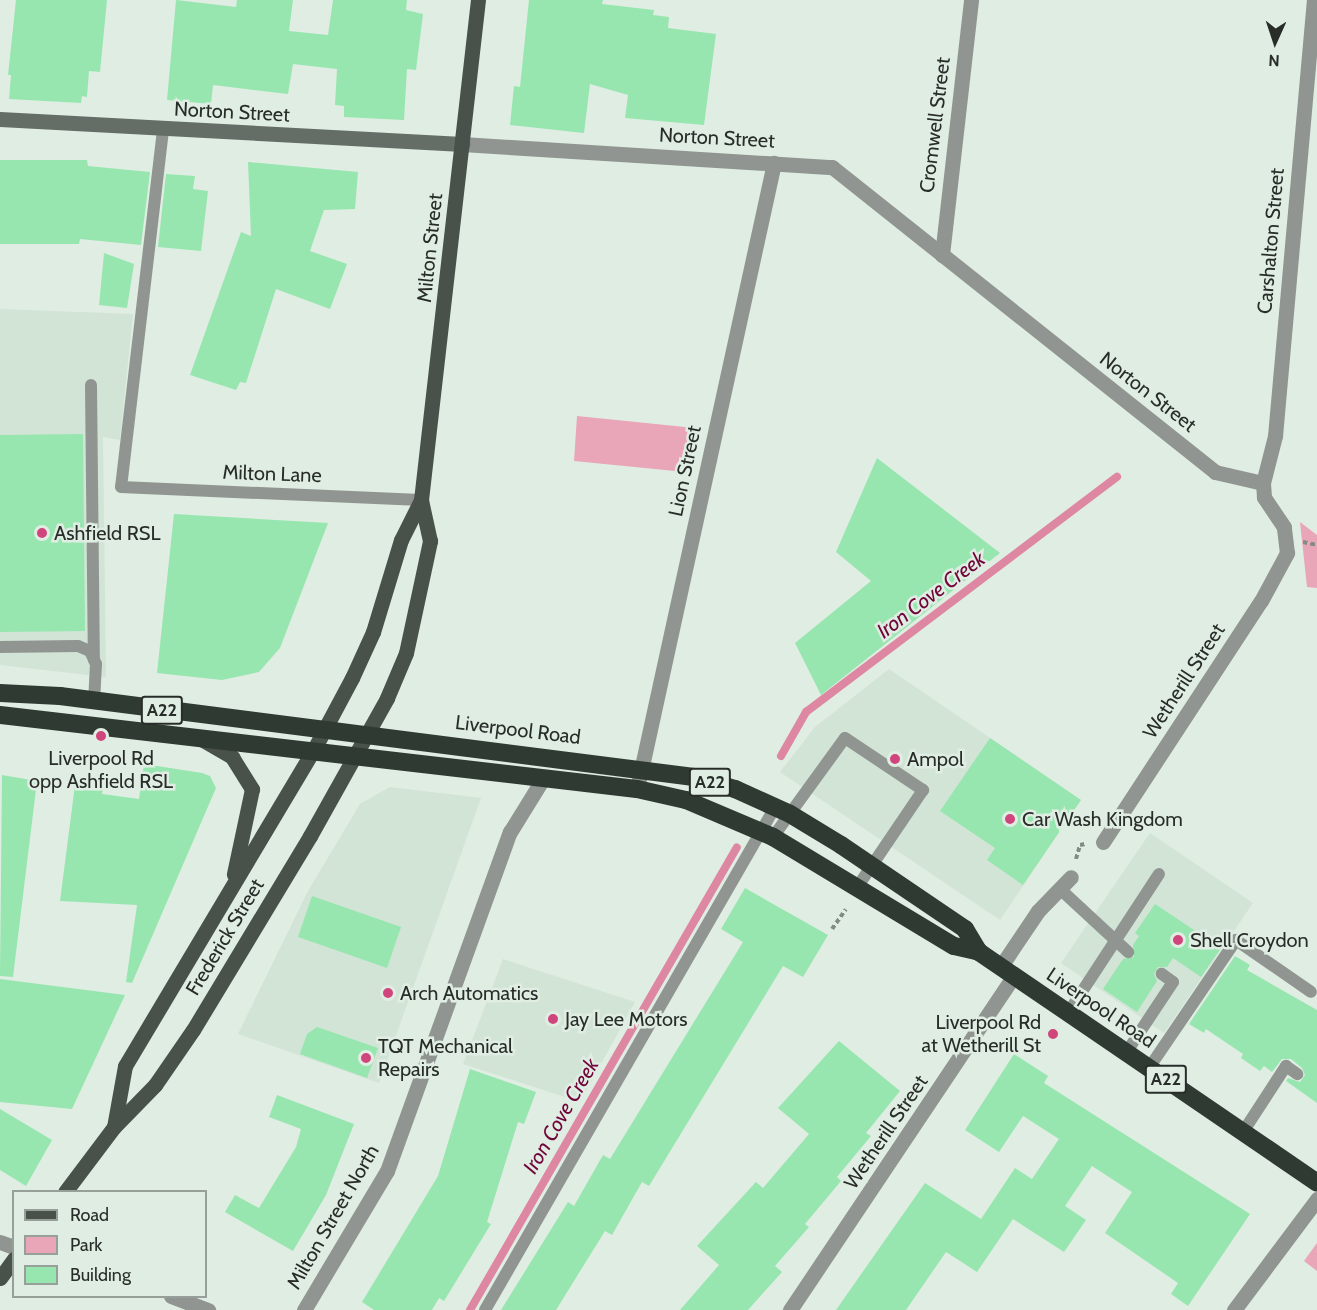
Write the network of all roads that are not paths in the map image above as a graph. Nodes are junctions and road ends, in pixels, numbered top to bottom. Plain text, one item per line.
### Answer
1 (478, 0) edge
2 (971, 0) edge
3 (1314, 0) edge
4 (0, 119) edge
5 (163, 129) junction
6 (462, 144) junction
7 (774, 163) junction
8 (942, 255) junction
9 (91, 385) dead end
10 (1263, 483) junction
11 (421, 500) junction
12 (0, 647) edge
13 (94, 660) junction
14 (0, 693) edge
15 (94, 701) junction
16 (0, 715) edge
17 (324, 731) junction
18 (366, 735) junction
19 (198, 738) junction
20 (313, 751) junction
21 (353, 757) junction
22 (642, 768) junction
23 (544, 777) junction
24 (637, 789) junction
25 (782, 810) junction
26 (767, 835) junction
27 (1103, 842) road end
28 (872, 866) junction
29 (1159, 874) dead end
30 (1071, 877) road end
31 (858, 886) junction
32 (230, 889) junction
33 (1060, 889) junction
34 (1115, 941) junction
35 (979, 952) junction
36 (1128, 952) dead end
37 (1007, 971) junction
38 (1162, 975) dead end
39 (1311, 992) dead end
40 (1068, 1013) junction
41 (1126, 1053) junction
42 (1149, 1068) junction
43 (1297, 1074) dead end
44 (114, 1126) junction
45 (1243, 1132) junction
46 (1317, 1183) edge
47 (66, 1190) edge
48 (1317, 1199) edge
49 (12, 1262) edge
50 (0, 1278) edge
51 (176, 1298) edge
52 (208, 1310) edge
53 (304, 1310) edge
54 (485, 1310) edge
55 (790, 1310) edge
56 (1234, 1310) edge

1 - 6 main road, Milton Street
2 - 8 street, Cromwell Street
3 - 10 street, Carshalton Street
4 - 5 main road, Norton Street
5 - 6 main road, Norton Street
5 - 11 lane, Milton Lane
6 - 7 street, Norton Street
6 - 11 main road, Milton Street
7 - 8 street, Norton Street
7 - 22 street, Lion Street
8 - 10 street, Norton Street
9 - 13 lane
10 - 27 street, Wetherill Street
11 - 17 main road, Milton Street
11 - 18 main road, Milton Street
12 - 13 lane
13 - 15 lane
14 - 15 highway, Liverpool Road / A22
15 - 17 highway, Liverpool Road / A22
16 - 19 highway, Liverpool Road / A22
17 - 18 highway, Liverpool Road / A22
17 - 20 main road, Milton Street
18 - 21 main road, Milton Street
18 - 22 highway, Liverpool Road / A22
19 - 20 highway, Liverpool Road / A22
19 - 32 main road
20 - 21 highway, Liverpool Road / A22
20 - 32 main road, Frederick Street
21 - 23 highway, Liverpool Road / A22
21 - 44 main road, Frederick Street
22 - 24 street, Lion Street
22 - 25 highway, Liverpool Road / A22
23 - 24 highway, Liverpool Road / A22
23 - 53 street, Milton Street North
24 - 26 highway, Liverpool Road / A22
25 - 26 lane
25 - 28 highway, Liverpool Road / A22
25 - 28 lane
26 - 31 highway, Liverpool Road / A22
26 - 54 lane
28 - 31 lane
28 - 35 highway, Liverpool Road / A22
29 - 34 lane
30 - 33 street, Wetherill Street
31 - 35 highway, Liverpool Road / A22
32 - 44 main road, Frederick Street
33 - 34 lane
33 - 37 street, Wetherill Street
34 - 36 lane
34 - 40 lane
35 - 37 highway, Liverpool Road / A22
37 - 40 highway, Liverpool Road / A22
37 - 55 street, Wetherill Street
38 - 41 lane
39 - 42 lane
40 - 41 highway, Liverpool Road / A22
41 - 42 highway, Liverpool Road / A22
42 - 45 highway, Liverpool Road / A22
43 - 45 lane
44 - 47 main road, Frederick Street
45 - 46 highway, Liverpool Road / A22
48 - 56 street
49 - 50 main road
51 - 52 street

